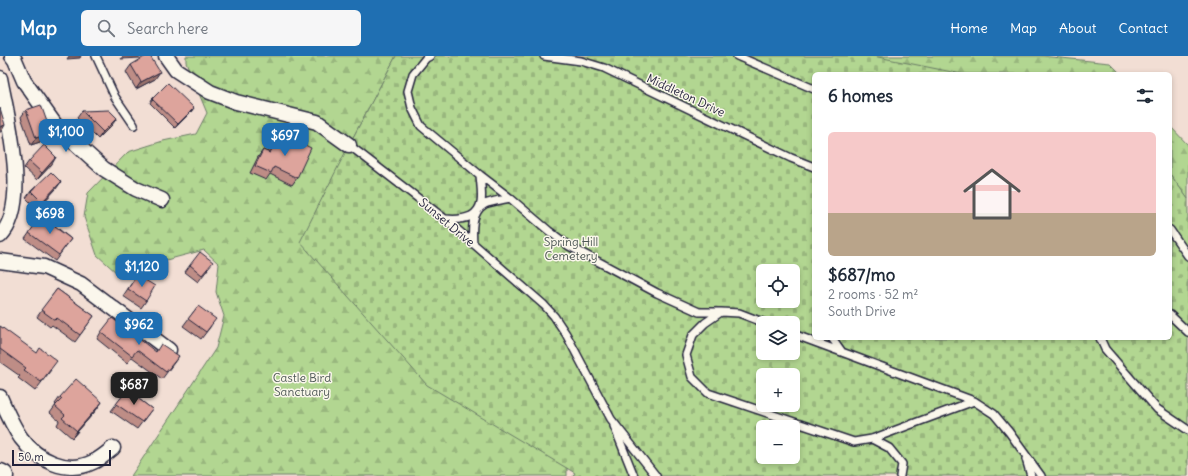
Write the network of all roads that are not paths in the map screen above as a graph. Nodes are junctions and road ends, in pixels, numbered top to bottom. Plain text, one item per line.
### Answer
1 (12, 56) edge
2 (96, 56) edge
3 (166, 56) edge
4 (430, 56) edge
5 (544, 56) edge
6 (737, 56) edge
7 (0, 78) edge
8 (812, 88) edge
9 (134, 125) dead end
10 (349, 145) joint
11 (812, 166) edge
12 (480, 175) junction
13 (510, 198) junction
14 (162, 200) dead end
15 (476, 213) junction
16 (446, 219) junction
17 (1172, 233) edge
18 (0, 236) edge
19 (473, 244) junction
20 (1188, 256) edge
21 (0, 262) edge
22 (721, 312) junction
23 (1172, 317) edge
24 (756, 320) edge
25 (1188, 332) edge
26 (800, 337) edge
27 (833, 340) edge
28 (1101, 340) edge
29 (169, 350) edge
30 (842, 352) junction
31 (0, 397) edge
32 (974, 401) junction
33 (611, 419) junction
34 (1188, 430) edge
35 (872, 439) junction
36 (113, 448) dead end
37 (1024, 453) junction
38 (634, 476) edge
39 (656, 476) edge
40 (900, 476) edge
41 (1031, 476) edge
42 (1041, 476) edge

1 - 14 street
2 - 9 lane
3 - 10 street, Sunset Drive
4 - 12 lane
5 - 11 lane, Middleton Drive
6 - 8 lane
7 - 18 street
10 - 16 lane, Sunset Drive
12 - 13 lane
12 - 15 lane
13 - 15 lane
13 - 22 lane
15 - 16 lane
15 - 19 lane
16 - 19 lane, Sunset Drive
17 - 20 lane
19 - 33 lane, Sunset Drive
21 - 29 street
22 - 24 lane
22 - 35 lane
23 - 25 lane
26 - 30 lane
27 - 30 lane
28 - 34 lane
30 - 32 lane
31 - 36 street
32 - 35 lane
32 - 37 lane
33 - 38 lane
33 - 39 lane, Sunset Drive
35 - 40 lane
37 - 41 lane
37 - 42 lane

